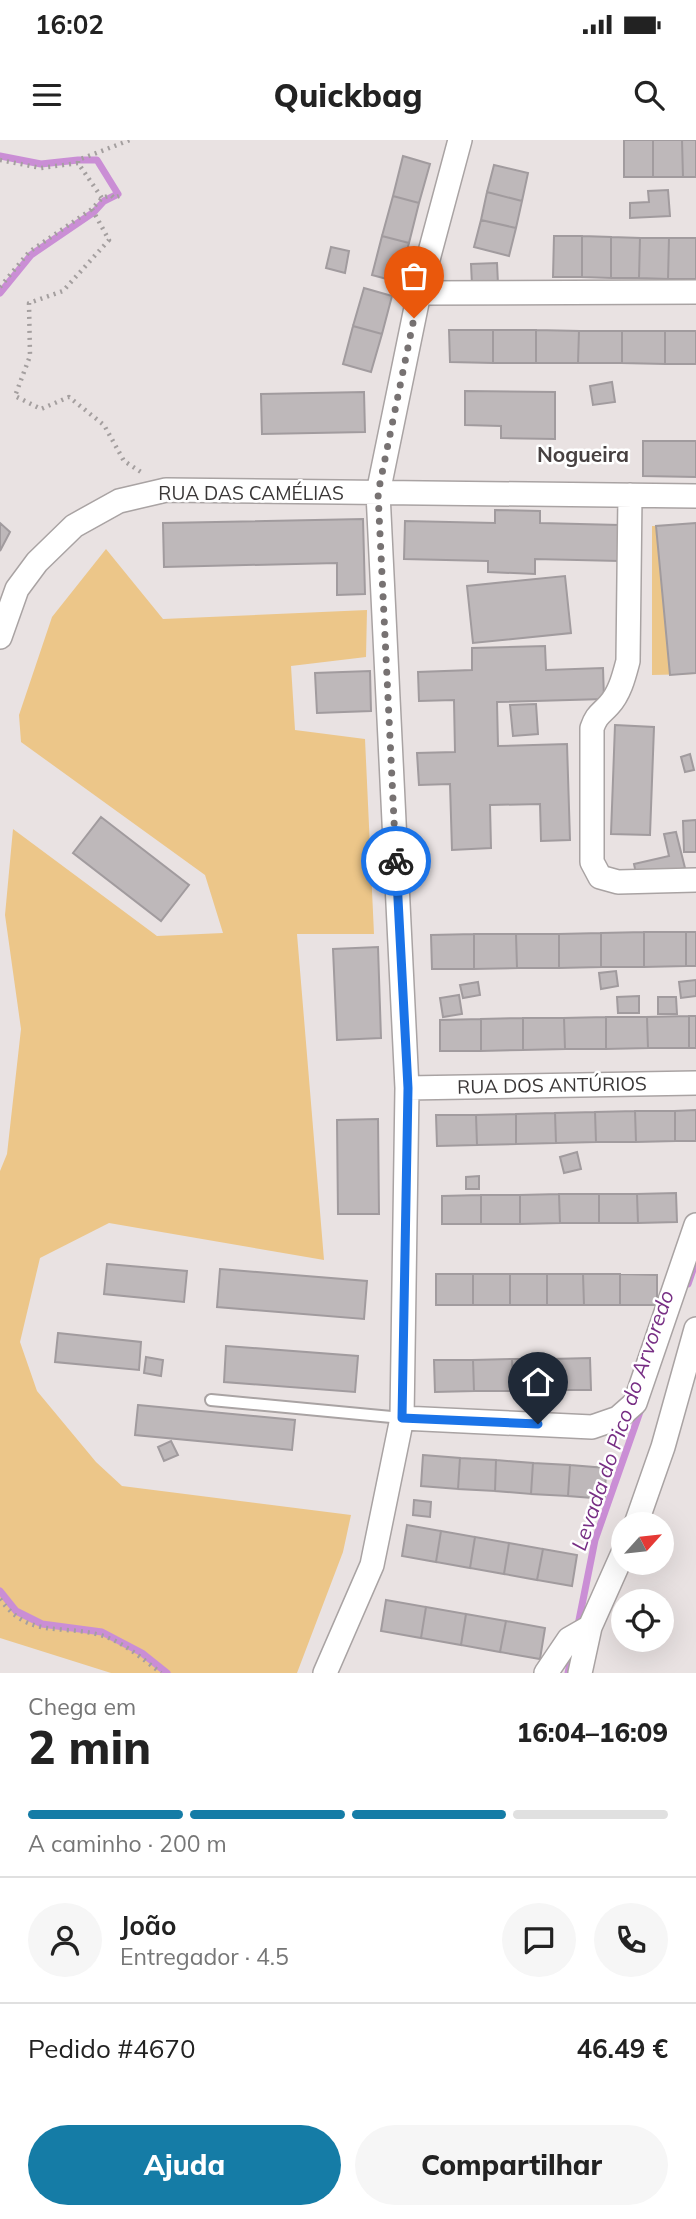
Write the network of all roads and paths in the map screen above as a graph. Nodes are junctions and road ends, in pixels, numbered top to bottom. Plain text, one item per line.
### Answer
1 (130, 140) edge
2 (460, 140) edge
3 (0, 160) edge
4 (78, 163) junction
5 (118, 196) dead end
6 (102, 198) junction
7 (92, 209) junction
8 (0, 287) edge
9 (696, 292) edge
10 (419, 293) junction
11 (166, 490) junction
12 (378, 493) junction
13 (631, 495) junction
14 (696, 496) edge
15 (0, 637) edge
16 (696, 880) edge
17 (696, 1083) edge
18 (408, 1088) junction
19 (696, 1225) edge
20 (696, 1329) edge
21 (211, 1400) dead end
22 (402, 1418) junction
23 (640, 1512) edge
24 (613, 1575) edge
25 (0, 1599) edge
26 (590, 1627) junction
27 (160, 1673) edge
28 (325, 1673) edge
29 (546, 1673) edge
30 (580, 1673) edge

1 - 4 path
2 - 10 street
3 - 4 path
4 - 6 path
5 - 6 path
6 - 7 path
7 - 8 path
7 - 11 path
9 - 10 street
10 - 12 street
11 - 12 street, RUA DAS CAMÉLIAS
11 - 15 street, RUA DAS CAMÉLIAS
12 - 13 street, RUA DAS CAMÉLIAS
12 - 18 street
13 - 14 street, RUA DAS CAMÉLIAS
13 - 16 street
17 - 18 street, RUA DOS ANTÚRIOS
18 - 22 street
19 - 22 street
20 - 23 street
21 - 22 lane
22 - 28 street
24 - 26 street
25 - 27 path
26 - 29 street
26 - 30 street

